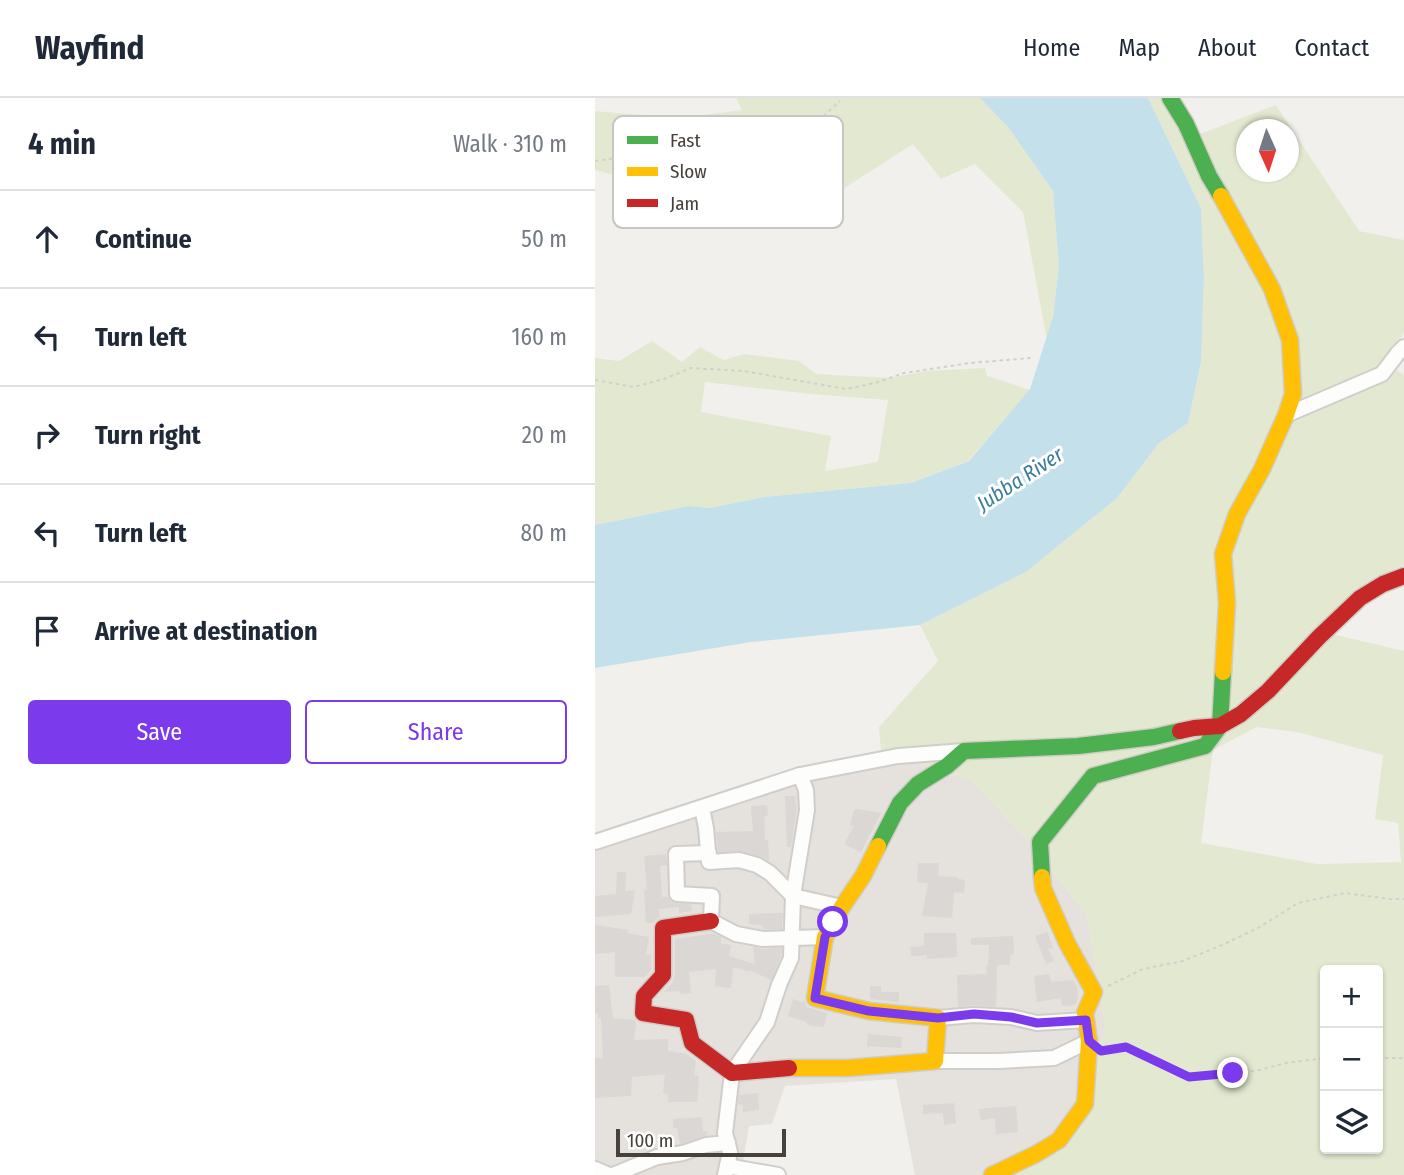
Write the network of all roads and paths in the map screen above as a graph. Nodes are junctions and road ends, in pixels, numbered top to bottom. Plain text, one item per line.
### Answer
1 (1170, 98) edge
2 (840, 101) dead end
3 (823, 116) edge
4 (613, 158) edge
5 (595, 161) edge
6 (1404, 347) edge
7 (1031, 358) dead end
8 (595, 380) edge
9 (1286, 415) junction
10 (1404, 576) edge
11 (1220, 726) junction
12 (964, 751) junction
13 (800, 775) junction
14 (702, 808) junction
15 (595, 842) edge
16 (709, 853) junction
17 (793, 897) junction
18 (1404, 900) edge
19 (842, 907) junction
20 (711, 921) junction
21 (825, 937) junction
22 (792, 938) junction
23 (1094, 992) junction
24 (938, 1018) junction
25 (1086, 1020) junction
26 (1089, 1041) junction
27 (1383, 1058) edge
28 (1404, 1058) edge
29 (1320, 1059) edge
30 (935, 1061) junction
31 (731, 1073) junction
32 (728, 1143) junction
33 (595, 1169) edge
34 (726, 1170) edge
35 (611, 1175) edge
36 (779, 1175) edge
37 (992, 1175) edge

1 - 9 street
2 - 3 path
4 - 5 path
6 - 9 street
7 - 8 path
9 - 11 street
10 - 11 street
11 - 12 street
11 - 23 street
12 - 13 street
12 - 19 street
13 - 14 street
13 - 17 street
14 - 15 street
14 - 16 street
16 - 17 street
16 - 20 street
17 - 19 street
17 - 22 street
18 - 23 path
19 - 21 street
20 - 22 street
20 - 31 street
21 - 22 street
21 - 24 street
22 - 31 street
23 - 25 street
24 - 25 street
24 - 30 street
25 - 26 street
26 - 29 path
26 - 30 street
26 - 37 street
27 - 28 path
30 - 31 street
31 - 32 street
32 - 34 street
32 - 35 street
33 - 35 street
34 - 36 street

